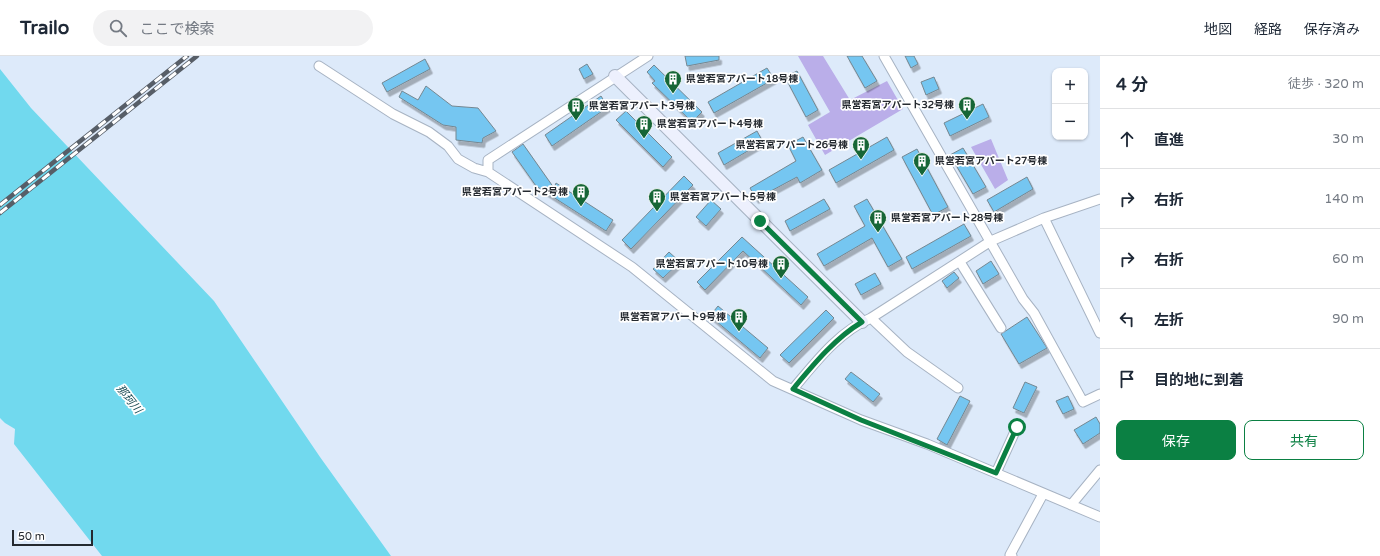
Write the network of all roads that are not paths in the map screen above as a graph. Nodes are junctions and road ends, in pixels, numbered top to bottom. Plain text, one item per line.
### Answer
1 (648, 56) edge
2 (886, 57) edge
3 (319, 66) dead end
4 (615, 76) junction
5 (488, 172) junction
6 (1100, 199) edge
7 (1044, 218) junction
8 (991, 241) junction
9 (960, 262) junction
10 (867, 320) junction
11 (1001, 328) dead end
12 (1100, 333) edge
13 (958, 388) dead end
14 (793, 389) junction
15 (1100, 394) edge
16 (1017, 427) dead end
17 (1100, 470) edge
18 (996, 473) junction
19 (1044, 494) junction
20 (1071, 505) junction
21 (1100, 517) edge
22 (1012, 556) edge

1 - 4 street
2 - 8 street
3 - 5 street
4 - 5 street
4 - 10 street
5 - 14 street
6 - 7 street
7 - 8 street
7 - 12 street
8 - 9 street
8 - 15 street
9 - 10 street
9 - 11 street
10 - 13 street
10 - 14 street
14 - 18 street
16 - 18 street
17 - 20 street
18 - 19 street
19 - 20 street
19 - 22 street
20 - 21 street

